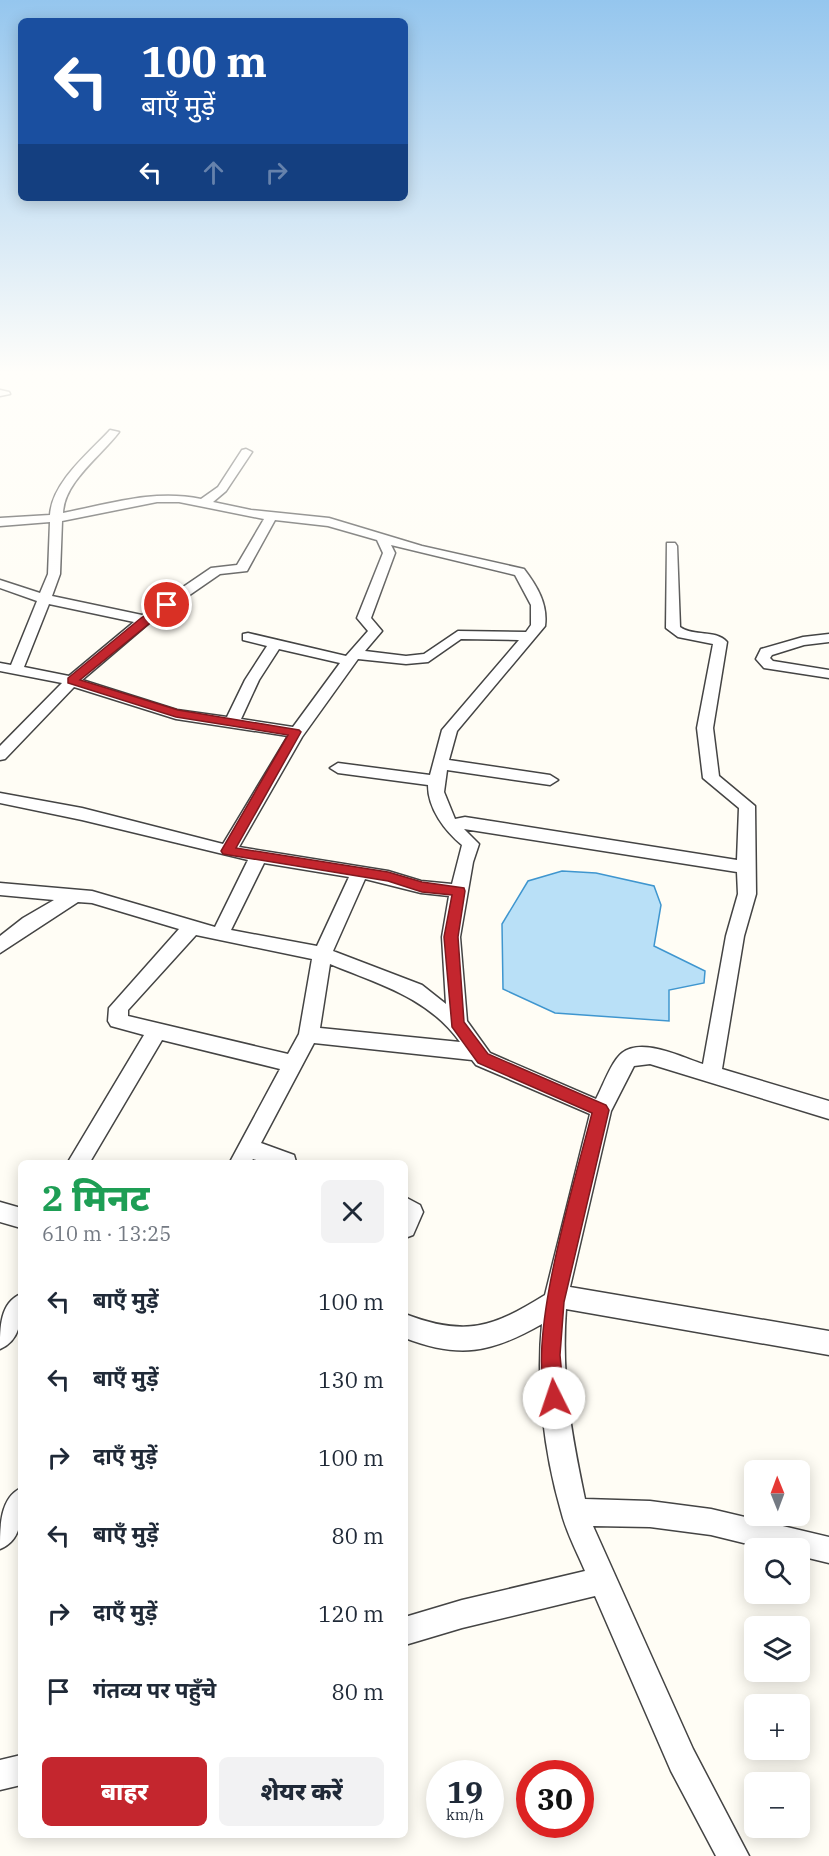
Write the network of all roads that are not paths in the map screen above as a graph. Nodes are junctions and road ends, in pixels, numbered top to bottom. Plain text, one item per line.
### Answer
1 (92, 458) edge
2 (242, 458) edge
3 (205, 502) junction
4 (271, 517) junction
5 (57, 518) junction
6 (0, 522) edge
7 (382, 538) junction
8 (671, 546) dead end
9 (0, 584) edge
10 (45, 599) junction
11 (144, 620) junction
12 (530, 636) junction
13 (248, 637) dead end
14 (829, 638) edge
15 (275, 644) junction
16 (350, 657) junction
17 (0, 667) edge
18 (16, 670) junction
19 (829, 674) edge
20 (72, 681) junction
21 (232, 722) junction
22 (295, 732) junction
23 (0, 755) edge
24 (440, 764) junction
25 (338, 768) dead end
26 (550, 780) dead end
27 (436, 781) junction
28 (0, 798) edge
29 (450, 826) junction
30 (228, 851) junction
31 (259, 856) junction
32 (745, 867) junction
33 (360, 872) junction
34 (0, 889) edge
35 (459, 891) junction
36 (75, 896) junction
37 (192, 927) junction
38 (220, 935) junction
39 (0, 946) edge
40 (322, 954) junction
41 (457, 1023) junction
42 (156, 1032) junction
43 (309, 1035) junction
44 (477, 1052) junction
45 (294, 1064) junction
46 (711, 1075) junction
47 (601, 1110) junction
48 (829, 1110) edge
49 (244, 1155) edge
50 (80, 1160) edge
51 (274, 1160) edge
52 (0, 1212) edge
53 (18, 1217) edge
54 (556, 1299) junction
55 (18, 1310) edge
56 (408, 1327) edge
57 (0, 1337) edge
58 (829, 1343) edge
59 (574, 1512) junction
60 (829, 1550) edge
61 (602, 1581) junction
62 (408, 1630) edge
63 (18, 1771) edge
64 (0, 1775) edge
65 (733, 1856) edge

1 - 5 street
2 - 3 street
3 - 4 street
3 - 5 street
4 - 7 street
4 - 11 street
5 - 6 street
5 - 10 street
7 - 12 street
7 - 16 street
8 - 32 street
9 - 10 street
10 - 11 street
10 - 18 street
11 - 20 street
12 - 16 street
12 - 24 street
13 - 15 street
14 - 19 street
15 - 16 street
15 - 21 street
16 - 22 street
17 - 18 street
18 - 20 street
20 - 21 street
20 - 23 street
21 - 22 street
22 - 30 street
24 - 26 street
24 - 27 street
25 - 27 street
27 - 29 street
28 - 30 street
29 - 32 street
29 - 35 street
30 - 31 street
31 - 33 street
31 - 38 street
32 - 46 street
33 - 35 street
33 - 40 street
34 - 36 street
35 - 41 street
36 - 37 street
36 - 39 street
37 - 38 street
37 - 42 street
38 - 40 street
40 - 41 street
40 - 43 street
41 - 44 street
42 - 45 street
42 - 50 street
43 - 44 street
43 - 45 street
44 - 47 street
45 - 49 street
46 - 47 street
46 - 48 street
47 - 54 street
49 - 51 street
52 - 53 street
54 - 56 street
54 - 58 street
54 - 59 street
55 - 57 street
59 - 60 street
59 - 61 street
61 - 62 street
61 - 65 street
63 - 64 street

